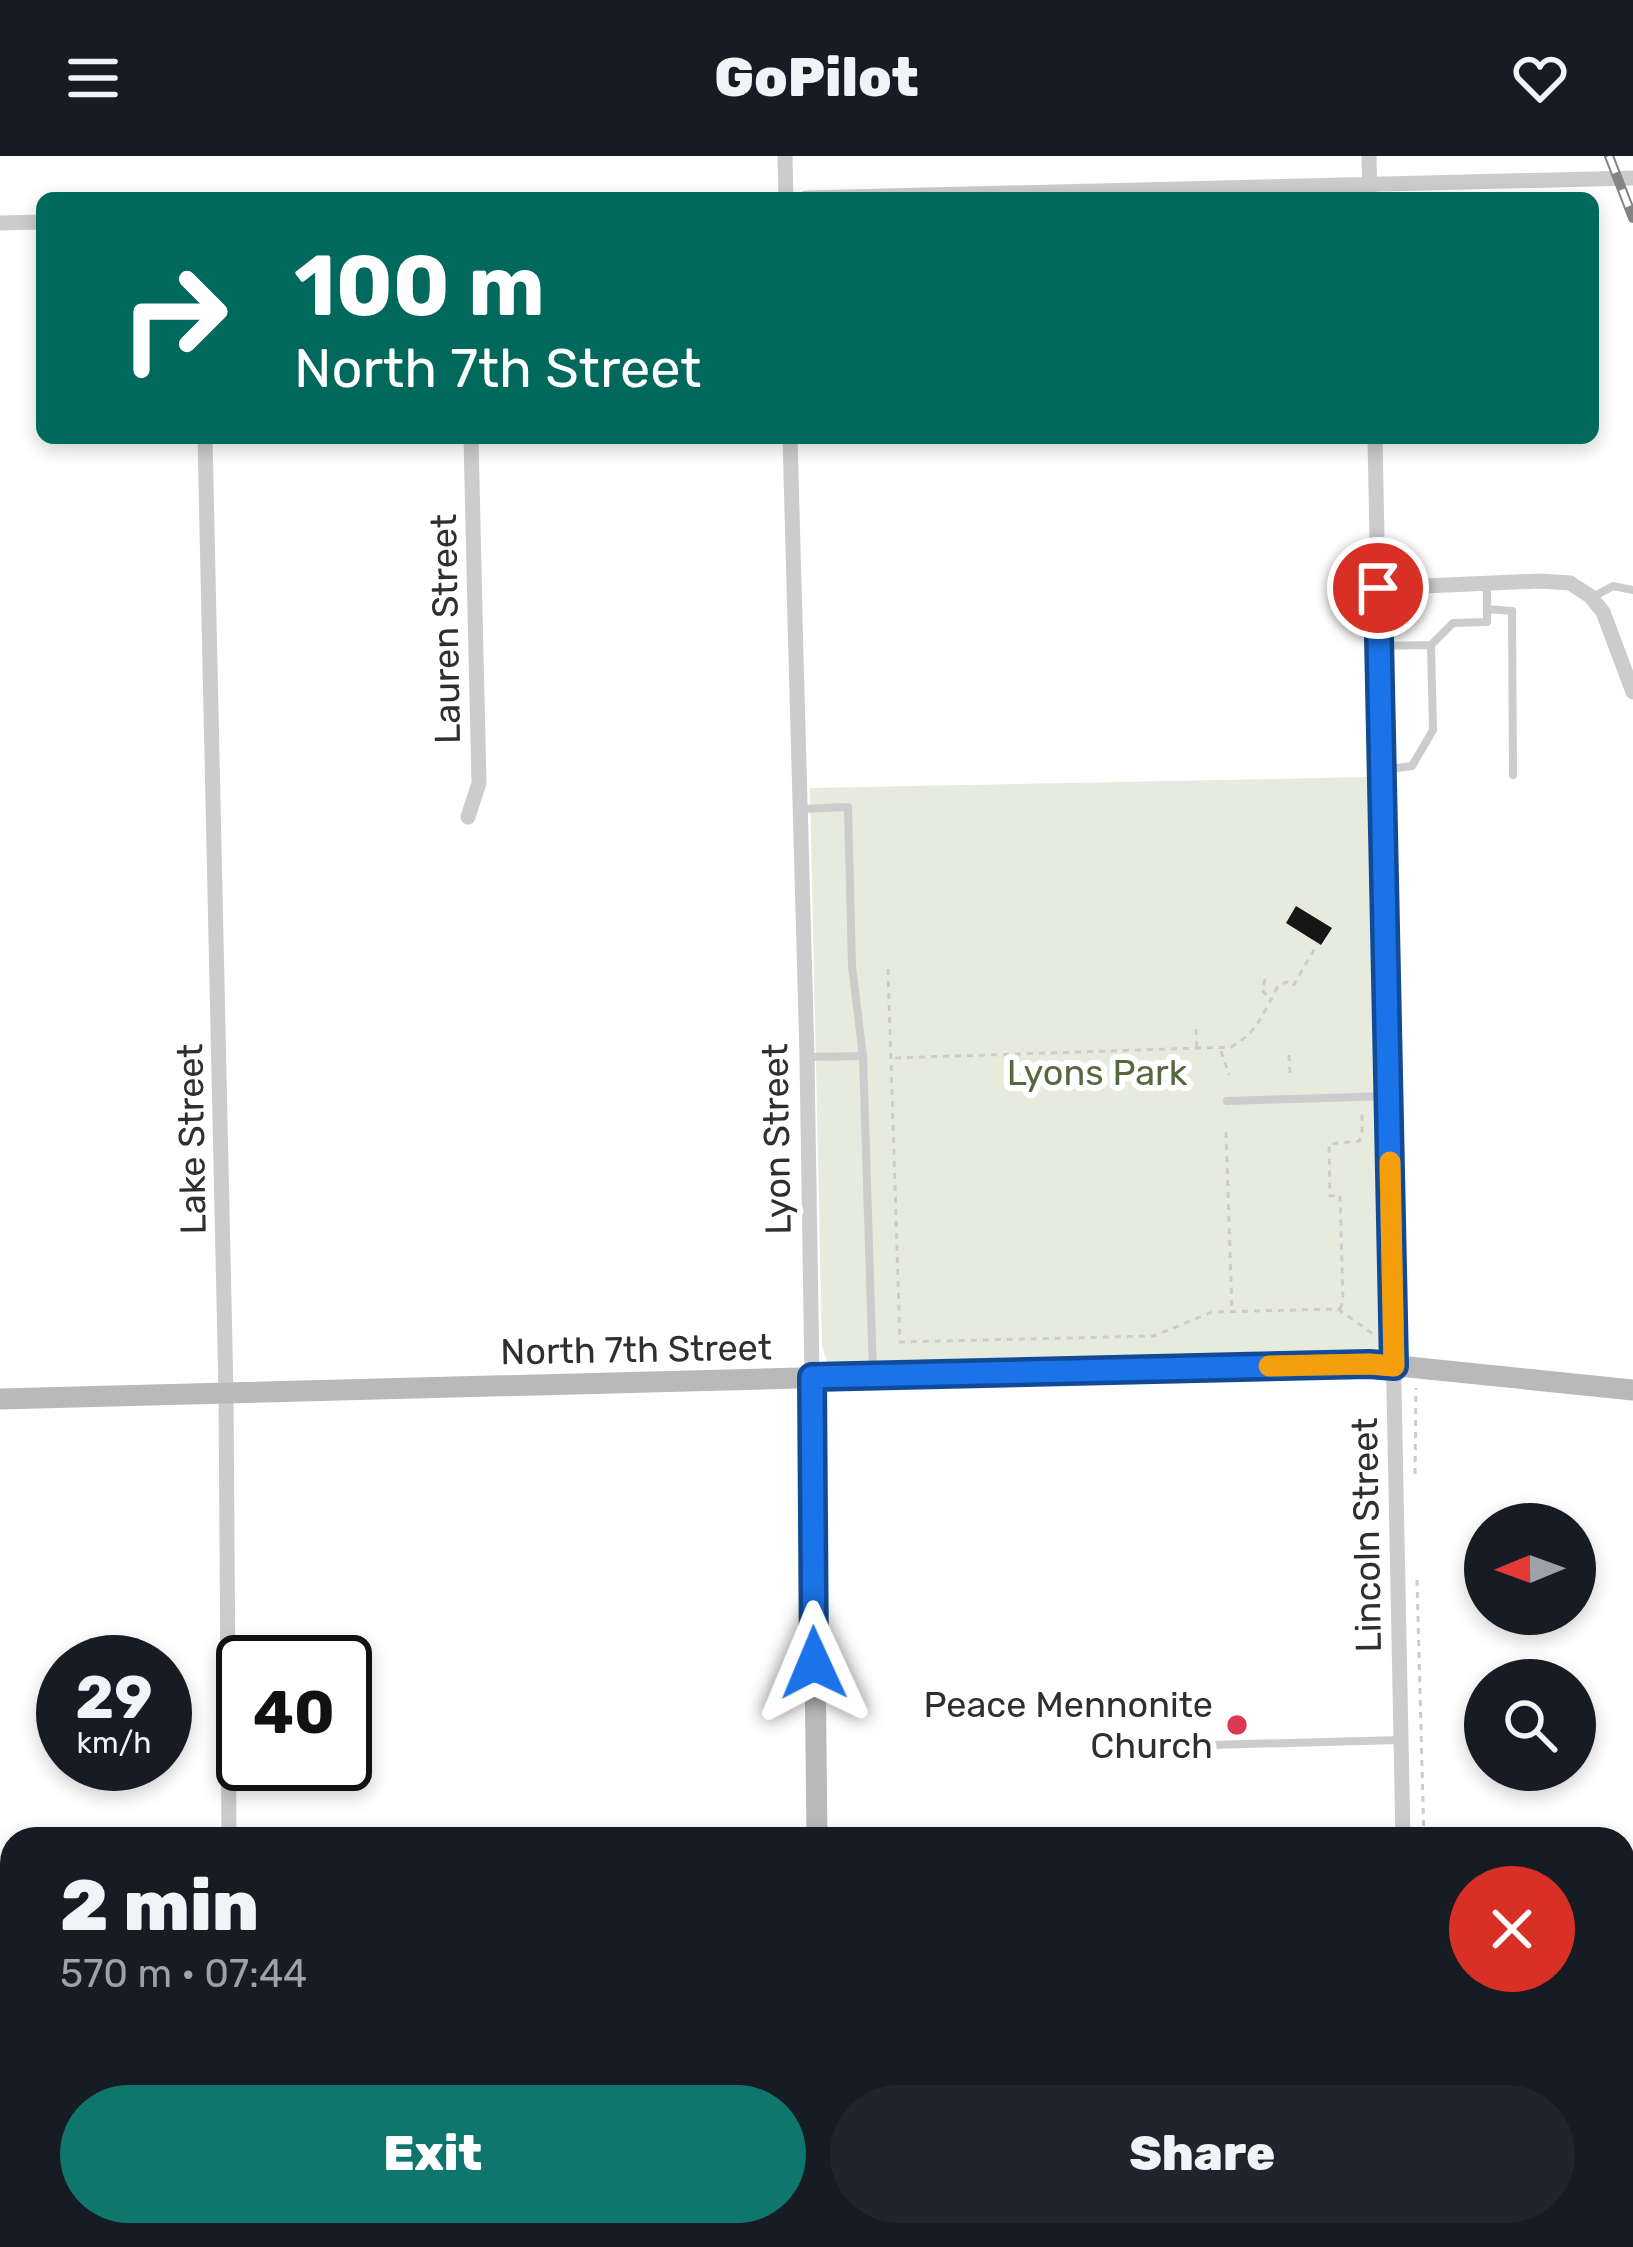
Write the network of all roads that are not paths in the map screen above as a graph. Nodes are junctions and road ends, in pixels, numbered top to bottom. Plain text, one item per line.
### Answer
1 (785, 156) edge
2 (1369, 156) edge
3 (1633, 178) edge
4 (1370, 191) edge
5 (786, 192) edge
6 (1289, 192) edge
7 (36, 222) edge
8 (0, 224) edge
9 (206, 444) edge
10 (471, 444) edge
11 (790, 444) edge
12 (1376, 444) edge
13 (1487, 583) junction
14 (1378, 588) junction
15 (1633, 590) edge
16 (1592, 598) junction
17 (1487, 610) junction
18 (1431, 645) junction
19 (1380, 646) junction
20 (1633, 692) edge
21 (1381, 770) junction
22 (1513, 776) dead end
23 (801, 808) junction
24 (468, 818) dead end
25 (863, 1055) junction
26 (807, 1057) junction
27 (1388, 1096) junction
28 (1227, 1101) dead end
29 (1401, 1361) junction
30 (873, 1376) junction
31 (812, 1377) junction
32 (1633, 1390) edge
33 (226, 1392) junction
34 (0, 1399) edge
35 (1401, 1740) junction
36 (1210, 1745) dead end
37 (229, 1827) edge
38 (817, 1827) edge
39 (1402, 1827) edge

1 - 5 street
2 - 4 street
3 - 4 street
4 - 6 street
7 - 8 street
9 - 33 street, Lake Street
10 - 24 street, Lauren Street
11 - 23 street, Lyon Street
12 - 14 street, Lincoln Street
13 - 14 street
13 - 16 street
13 - 17 lane
14 - 19 street, Lincoln Street
15 - 16 lane
16 - 20 street
17 - 18 lane
17 - 22 lane
18 - 19 lane
18 - 21 lane
19 - 21 street, Lincoln Street
21 - 27 street, Lincoln Street
23 - 25 lane
23 - 26 street, Lyon Street
25 - 26 lane
25 - 30 lane
26 - 31 street, Lyon Street
27 - 28 lane
27 - 29 street, Lincoln Street
29 - 30 street, North 7th Street
29 - 32 street, North 7th Street
29 - 35 street, Lincoln Street
30 - 31 street, North 7th Street
31 - 33 street, North 7th Street
31 - 38 street, Lyon Street
33 - 34 street, North 7th Street
33 - 37 street, Lake Street
35 - 36 lane
35 - 39 street, Lincoln Street

